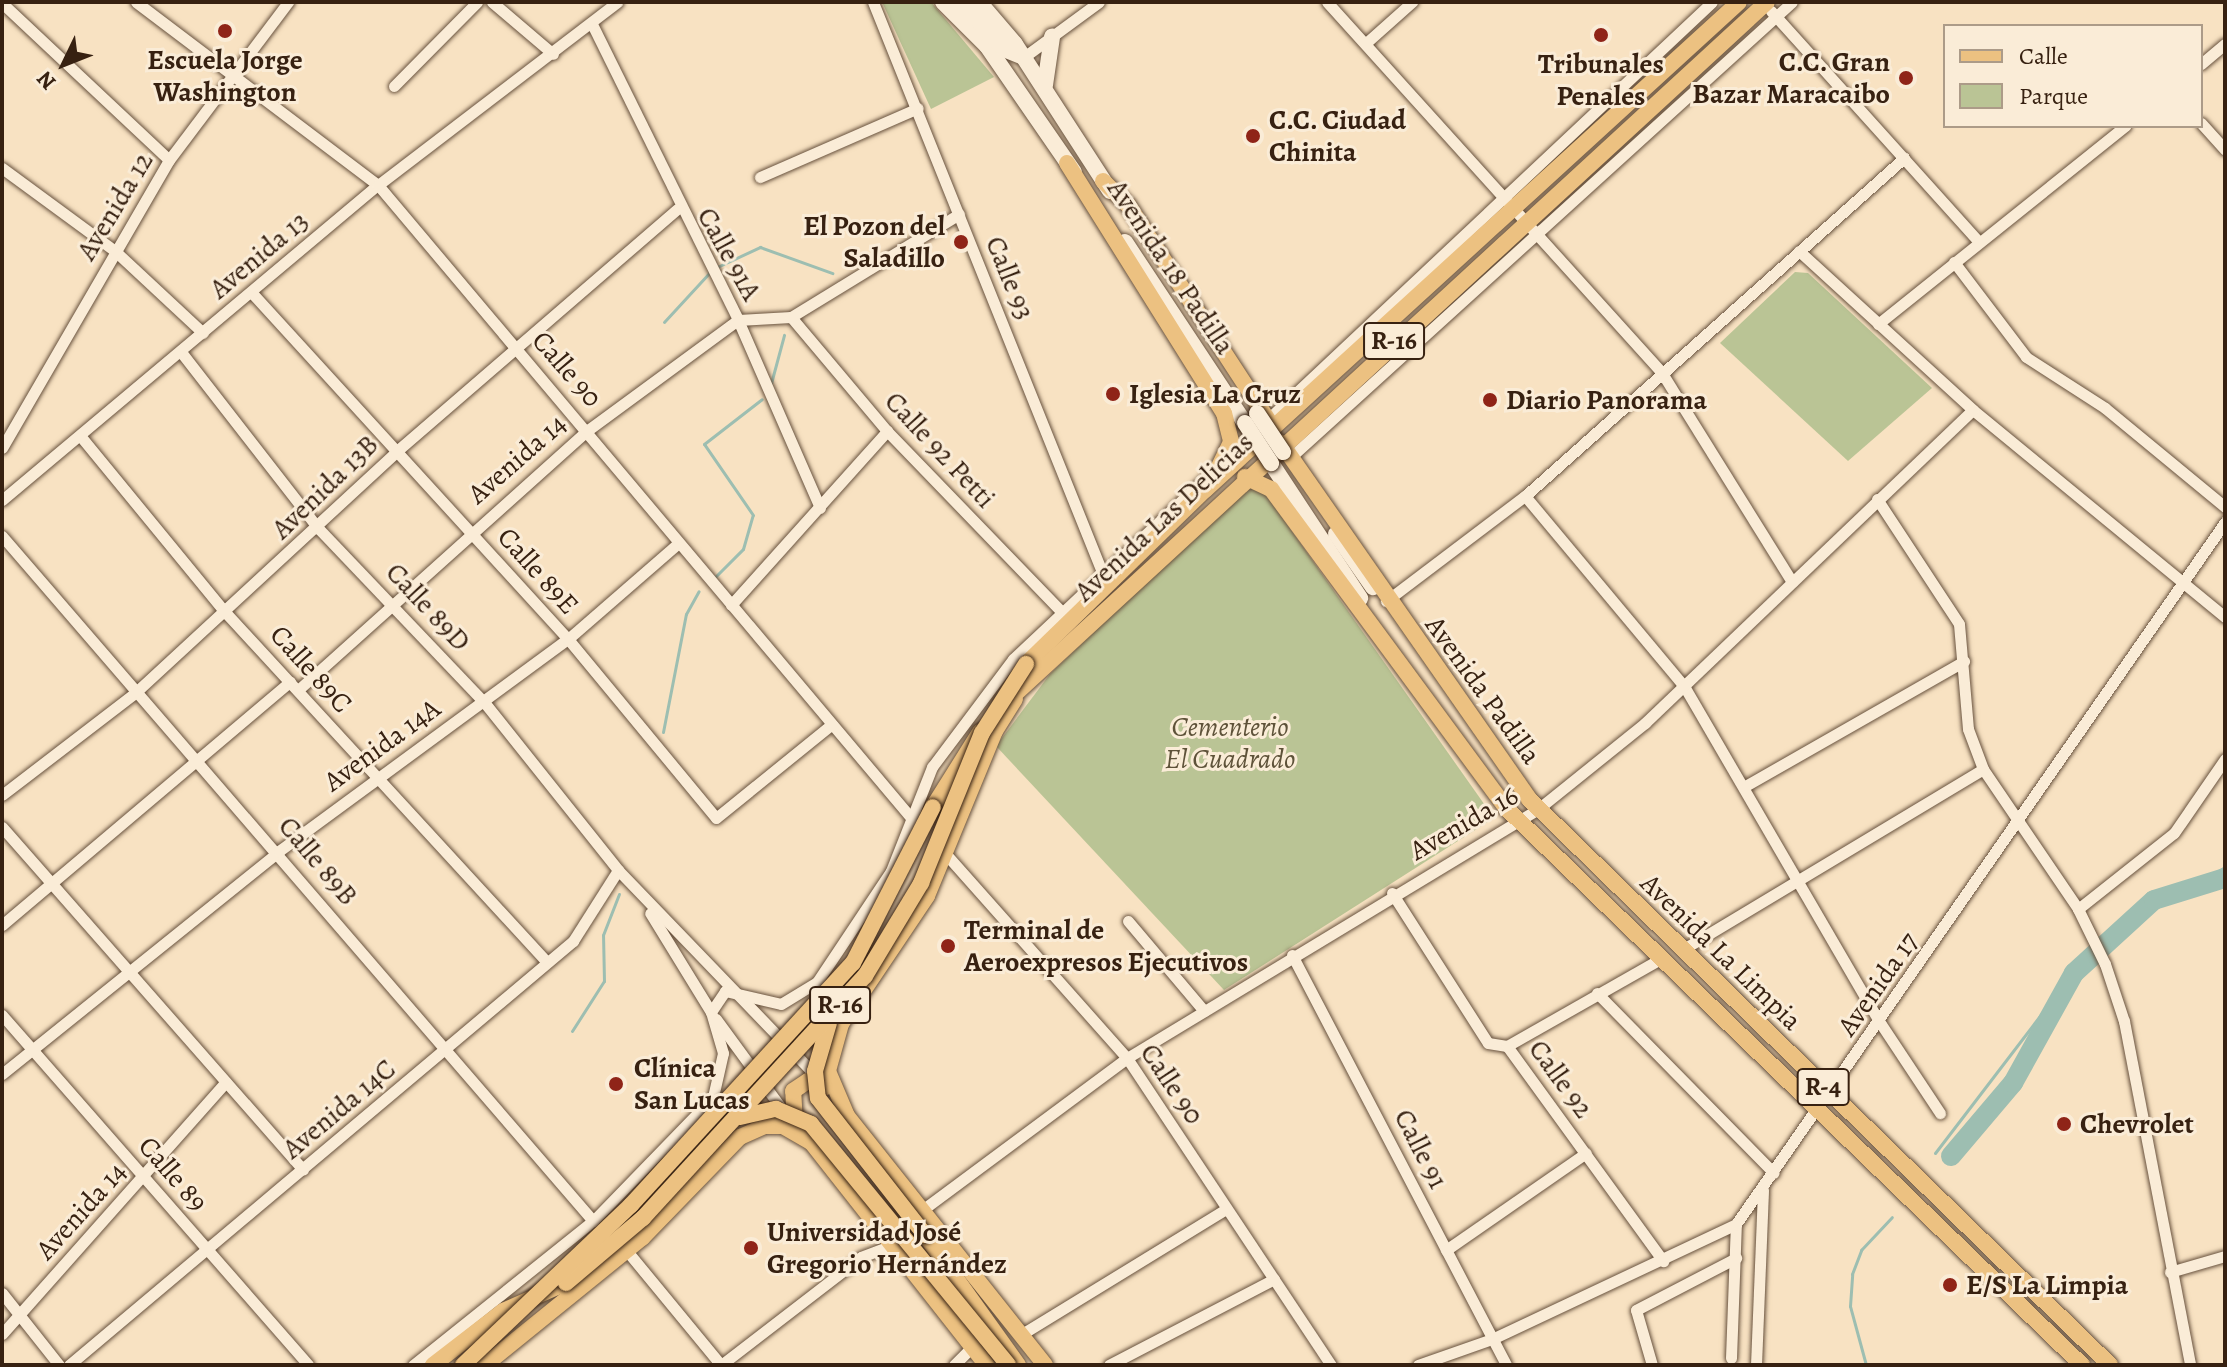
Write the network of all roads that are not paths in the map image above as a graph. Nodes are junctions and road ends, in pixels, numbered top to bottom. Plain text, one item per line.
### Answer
1 (136, 2) edge
2 (288, 2) edge
3 (477, 2) edge
4 (492, 2) edge
5 (617, 2) edge
6 (873, 2) edge
7 (943, 2) edge
8 (962, 2) edge
9 (979, 2) edge
10 (1099, 2) edge
11 (1327, 2) edge
12 (1412, 2) edge
13 (1712, 2) edge
14 (1739, 2) edge
15 (1792, 2) edge
16 (2, 3) edge
17 (1767, 6) edge
18 (592, 24) junction
19 (1052, 37) junction
20 (1366, 43) junction
21 (2225, 44) edge
22 (553, 54) junction
23 (1024, 57) junction
24 (2203, 62) edge
25 (233, 70) junction
26 (394, 86) dead end
27 (1046, 90) junction
28 (918, 108) junction
29 (2203, 125) edge
30 (2122, 128) edge
31 (2224, 147) edge
32 (1904, 158) junction
33 (169, 160) junction
34 (1067, 163) junction
35 (2, 168) edge
36 (760, 177) dead end
37 (1103, 181) junction
38 (378, 185) junction
39 (1505, 204) junction
40 (677, 209) junction
41 (959, 214) junction
42 (1528, 229) junction
43 (1979, 242) junction
44 (115, 251) junction
45 (1799, 251) junction
46 (1954, 262) junction
47 (1166, 289) junction
48 (252, 293) junction
49 (791, 317) junction
50 (738, 320) junction
51 (1878, 324) junction
52 (203, 333) junction
53 (516, 348) junction
54 (181, 352) junction
55 (1662, 373) junction
56 (1973, 410) junction
57 (588, 430) junction
58 (887, 431) junction
59 (1278, 436) junction
60 (82, 438) junction
61 (2, 448) edge
62 (398, 450) junction
63 (1226, 454) junction
64 (1245, 477) junction
65 (1205, 490) junction
66 (1525, 496) junction
67 (1877, 499) junction
68 (2, 500) edge
69 (2225, 507) edge
70 (820, 508) junction
71 (2225, 522) edge
72 (319, 529) junction
73 (471, 532) junction
74 (2, 536) edge
75 (676, 545) junction
76 (1349, 568) junction
77 (1102, 572) junction
78 (1792, 582) junction
79 (2180, 582) junction
80 (1385, 602) junction
81 (393, 604) junction
82 (731, 605) junction
83 (1060, 610) junction
84 (226, 613) junction
85 (2225, 617) edge
86 (568, 639) junction
87 (1395, 653) junction
88 (1964, 661) junction
89 (1025, 684) junction
90 (294, 686) junction
91 (1684, 686) junction
92 (136, 692) junction
93 (484, 702) junction
94 (832, 724) junction
95 (199, 759) junction
96 (2225, 759) edge
97 (1983, 769) junction
98 (376, 777) junction
99 (1747, 785) junction
100 (2, 795) edge
101 (1538, 809) junction
102 (912, 819) junction
103 (1517, 819) junction
104 (2021, 822) junction
105 (2, 827) edge
106 (279, 851) junction
107 (944, 852) junction
108 (618, 870) junction
109 (1795, 877) junction
110 (50, 884) junction
111 (1392, 893) junction
112 (641, 896) junction
113 (2078, 909) junction
114 (1128, 921) dead end
115 (2, 925) edge
116 (1682, 950) junction
117 (1292, 955) junction
118 (1660, 959) junction
119 (545, 960) junction
120 (128, 972) junction
121 (744, 993) junction
122 (1597, 993) junction
123 (1204, 1011) junction
124 (711, 1012) junction
125 (833, 1014) junction
126 (2, 1015) edge
127 (1881, 1024) junction
128 (1507, 1046) junction
129 (31, 1050) junction
130 (446, 1051) junction
131 (1127, 1058) junction
132 (2, 1074) edge
133 (226, 1082) junction
134 (1829, 1093) junction
135 (835, 1097) junction
136 (1814, 1110) junction
137 (1940, 1113) dead end
138 (737, 1118) junction
139 (800, 1133) junction
140 (1586, 1153) junction
141 (303, 1170) junction
142 (1774, 1173) junction
143 (144, 1178) junction
144 (1763, 1190) junction
145 (925, 1208) junction
146 (1226, 1209) junction
147 (593, 1221) junction
148 (1736, 1224) junction
149 (893, 1245) junction
150 (1446, 1250) junction
151 (208, 1251) junction
152 (627, 1251) junction
153 (2225, 1256) edge
154 (1736, 1258) junction
155 (1663, 1261) junction
156 (2170, 1272) junction
157 (1274, 1279) junction
158 (2, 1293) edge
159 (19, 1316) junction
160 (2, 1334) edge
161 (1022, 1334) junction
162 (1492, 1339) junction
163 (974, 1345) junction
164 (1731, 1358) dead end
165 (59, 1365) edge
166 (69, 1365) edge
167 (308, 1365) edge
168 (413, 1365) edge
169 (433, 1365) edge
170 (463, 1365) edge
171 (485, 1365) edge
172 (721, 1365) edge
173 (954, 1365) edge
174 (987, 1365) edge
175 (1008, 1365) edge
176 (1018, 1365) edge
177 (1045, 1365) edge
178 (1109, 1365) edge
179 (1331, 1365) edge
180 (1418, 1365) edge
181 (1506, 1365) edge
182 (1652, 1365) edge
183 (1756, 1365) edge
184 (2082, 1365) edge
185 (2110, 1365) edge
186 (2190, 1365) edge

1 - 25 street, Calle 90
2 - 25 street, Avenida 12
3 - 26 street
4 - 22 street
5 - 18 street
6 - 28 street, Calle 93
7 - 34 street, Avenida 18 Padilla
8 - 23 street
9 - 23 street, Avenida 18 Padilla
10 - 19 street
11 - 20 street
12 - 20 street
13 - 39 street, Avenida Las Delicias / R-16
14 - 39 main road, Avenida Las Delicias / R-16
15 - 17 street, Avenida Las Delicias / R-16
16 - 33 street
17 - 32 street
17 - 42 main road, Avenida Las Delicias / R-16
18 - 22 street
18 - 40 street, Calle 91A
19 - 23 street
19 - 27 street
20 - 39 street
21 - 24 street
22 - 38 street, Avenida 13
23 - 27 street, Avenida 18 Padilla
25 - 33 street, Avenida 12
25 - 38 street, Calle 90
27 - 37 street, Avenida 18 Padilla
28 - 36 street
28 - 41 street, Calle 93
29 - 31 street
30 - 43 street
32 - 43 street
32 - 45 street
33 - 44 street, Avenida 12
34 - 47 street, Avenida 18 Padilla
34 - 63 main road
35 - 44 street
37 - 47 street, Avenida 18 Padilla
37 - 59 main road, Avenida Padilla
38 - 48 street, Avenida 13
38 - 53 street, Calle 90
39 - 42 street
39 - 59 main road, Avenida Las Delicias / R-16
40 - 50 street, Calle 91A
40 - 53 street, Avenida 13B
41 - 49 street
41 - 77 street, Calle 93
42 - 55 street
42 - 59 main road, Avenida Las Delicias / R-16
43 - 46 street
44 - 52 street
44 - 61 street, Avenida 12
45 - 51 street
45 - 55 street
46 - 51 street
46 - 69 street
47 - 76 street, Avenida 18 Padilla, bridge
48 - 52 street, Avenida 13
48 - 62 street, Calle 89E
49 - 50 street
49 - 58 street, Calle 92 Petti
50 - 57 street, Avenida 14
50 - 70 street, Calle 91A
51 - 56 street
52 - 54 street, Avenida 13
53 - 57 street, Calle 90
53 - 62 street, Avenida 13B
54 - 60 street, Avenida 13
54 - 72 street, Calle 89D
55 - 66 street
55 - 78 street
56 - 67 street, Avenida 16
56 - 79 street
57 - 73 street, Avenida 14
57 - 75 street, Calle 90
58 - 70 street
58 - 83 street, Calle 92 Petti
59 - 63 main road
59 - 64 main road, Avenida Las Delicias / R-16
59 - 65 main road, Avenida Las Delicias / R-16
59 - 80 main road, Avenida Padilla
60 - 68 street, Avenida 13
60 - 84 street, Calle 89C
62 - 72 street, Avenida 13B
62 - 73 street, Calle 89E
63 - 65 main road
63 - 77 street, Avenida Las Delicias / R-16
64 - 87 main road, Avenida Padilla
64 - 89 main road, Avenida Las Delicias / R-16
65 - 125 main road, Avenida Las Delicias / R-16, bridge
66 - 80 street
66 - 91 street
67 - 78 street, Avenida 16
67 - 88 street
70 - 82 street
71 - 79 street, Avenida 17
72 - 81 street, Calle 89D
72 - 84 street, Avenida 13B
73 - 81 street, Avenida 14
73 - 86 street, Calle 89E
74 - 92 street, Calle 89B
75 - 82 street, Calle 90
75 - 86 street, Avenida 14A
76 - 80 street, Avenida 18 Padilla
76 - 87 street, Avenida 18 Padilla / R-4
77 - 83 street, Avenida Las Delicias / R-16
78 - 91 street, Avenida 16
79 - 85 street
79 - 104 street, Avenida 17
80 - 101 main road, Avenida Padilla / R-4
81 - 90 street, Avenida 14
81 - 93 street, Calle 89D
82 - 94 street, Calle 90
83 - 102 street, R-16
84 - 90 street, Calle 89C
84 - 92 street, Avenida 13B
86 - 93 street, Avenida 14A
86 - 94 street, Calle 89E
87 - 103 main road, Avenida Padilla / R-4
88 - 97 street
88 - 99 street
89 - 107 main road, R-16
89 - 170 main road, R-16, bridge
90 - 95 street, Avenida 14
90 - 98 street, Calle 89C
91 - 99 street
91 - 101 street, Avenida 16
92 - 95 street, Calle 89B
92 - 100 street, Avenida 13B
93 - 98 street, Avenida 14A
93 - 108 street, Calle 89D
94 - 102 street, Calle 90
95 - 106 street, Calle 89B
95 - 110 street, Avenida 14
96 - 113 street
97 - 104 street
97 - 109 street
98 - 106 street, Avenida 14A
98 - 119 street, Calle 89C
99 - 109 street
101 - 103 street, Avenida 16
101 - 116 main road, Avenida La Limpia / R-4
102 - 121 street, R-16
103 - 111 street, Avenida 16
103 - 118 main road, Avenida La Limpia / R-4
104 - 113 street
104 - 127 street, Avenida 17
105 - 110 street
106 - 120 street, Avenida 14A
106 - 130 street, Calle 89B
107 - 131 street, Calle 90
107 - 135 main road, R-16
108 - 112 street, Calle 89D
108 - 119 street, Avenida 14C
109 - 116 street
109 - 127 street
110 - 115 street, Avenida 14
110 - 120 street
111 - 117 street, Avenida 16
111 - 128 street, Calle 92
112 - 121 street
112 - 124 street
113 - 156 street
114 - 123 street
116 - 134 main road, Avenida La Limpia / R-4
117 - 123 street, Avenida 16
117 - 150 street, Calle 91
118 - 122 street
118 - 136 main road, Avenida La Limpia / R-4
119 - 130 street, Avenida 14C
120 - 129 street, Avenida 14A
120 - 133 street
121 - 124 street
121 - 135 street
122 - 128 street
122 - 142 street
123 - 131 street, Avenida 16
124 - 139 street
124 - 147 street
125 - 138 main road, R-16, bridge
125 - 176 main road, bridge
126 - 129 street, Calle 89
127 - 134 street, Avenida 17
127 - 137 street
128 - 140 street, Calle 92
129 - 132 street, Avenida 14A
129 - 143 street, Calle 89
130 - 141 street, Avenida 14C
130 - 147 street, Calle 89B
131 - 145 street, Avenida 16
131 - 146 street, Calle 90
133 - 141 street
133 - 143 street, Avenida 14
134 - 136 street, Avenida 17
134 - 185 main road, Avenida La Limpia / R-4
135 - 139 main road
135 - 145 main road
136 - 142 street, Avenida 17
136 - 184 main road, Avenida La Limpia / R-4
138 - 169 main road, R-16, bridge
138 - 175 main road, bridge
139 - 149 main road
139 - 152 main road
140 - 150 street
140 - 155 street, Calle 92
141 - 151 street, Avenida 14C
142 - 144 street, Avenida 17
143 - 151 street, Calle 89
143 - 159 street, Avenida 14
144 - 148 street, Avenida 17
144 - 183 street
145 - 161 main road
146 - 157 street, Calle 90
146 - 161 street
147 - 168 street
148 - 154 street
148 - 155 street, Avenida 17
149 - 163 main road
149 - 172 street
150 - 162 street, Calle 91
151 - 166 street, Avenida 14C
151 - 167 street, Calle 89
152 - 171 main road
152 - 172 street
153 - 156 street
154 - 164 street
154 - 182 street
155 - 162 street, Avenida 17
156 - 186 street
157 - 178 street
157 - 179 street, Calle 90
158 - 159 street
159 - 160 street, Avenida 14
159 - 165 street
161 - 177 main road
162 - 180 street, Avenida 17
162 - 181 street, Calle 91
163 - 173 street
163 - 174 main road

